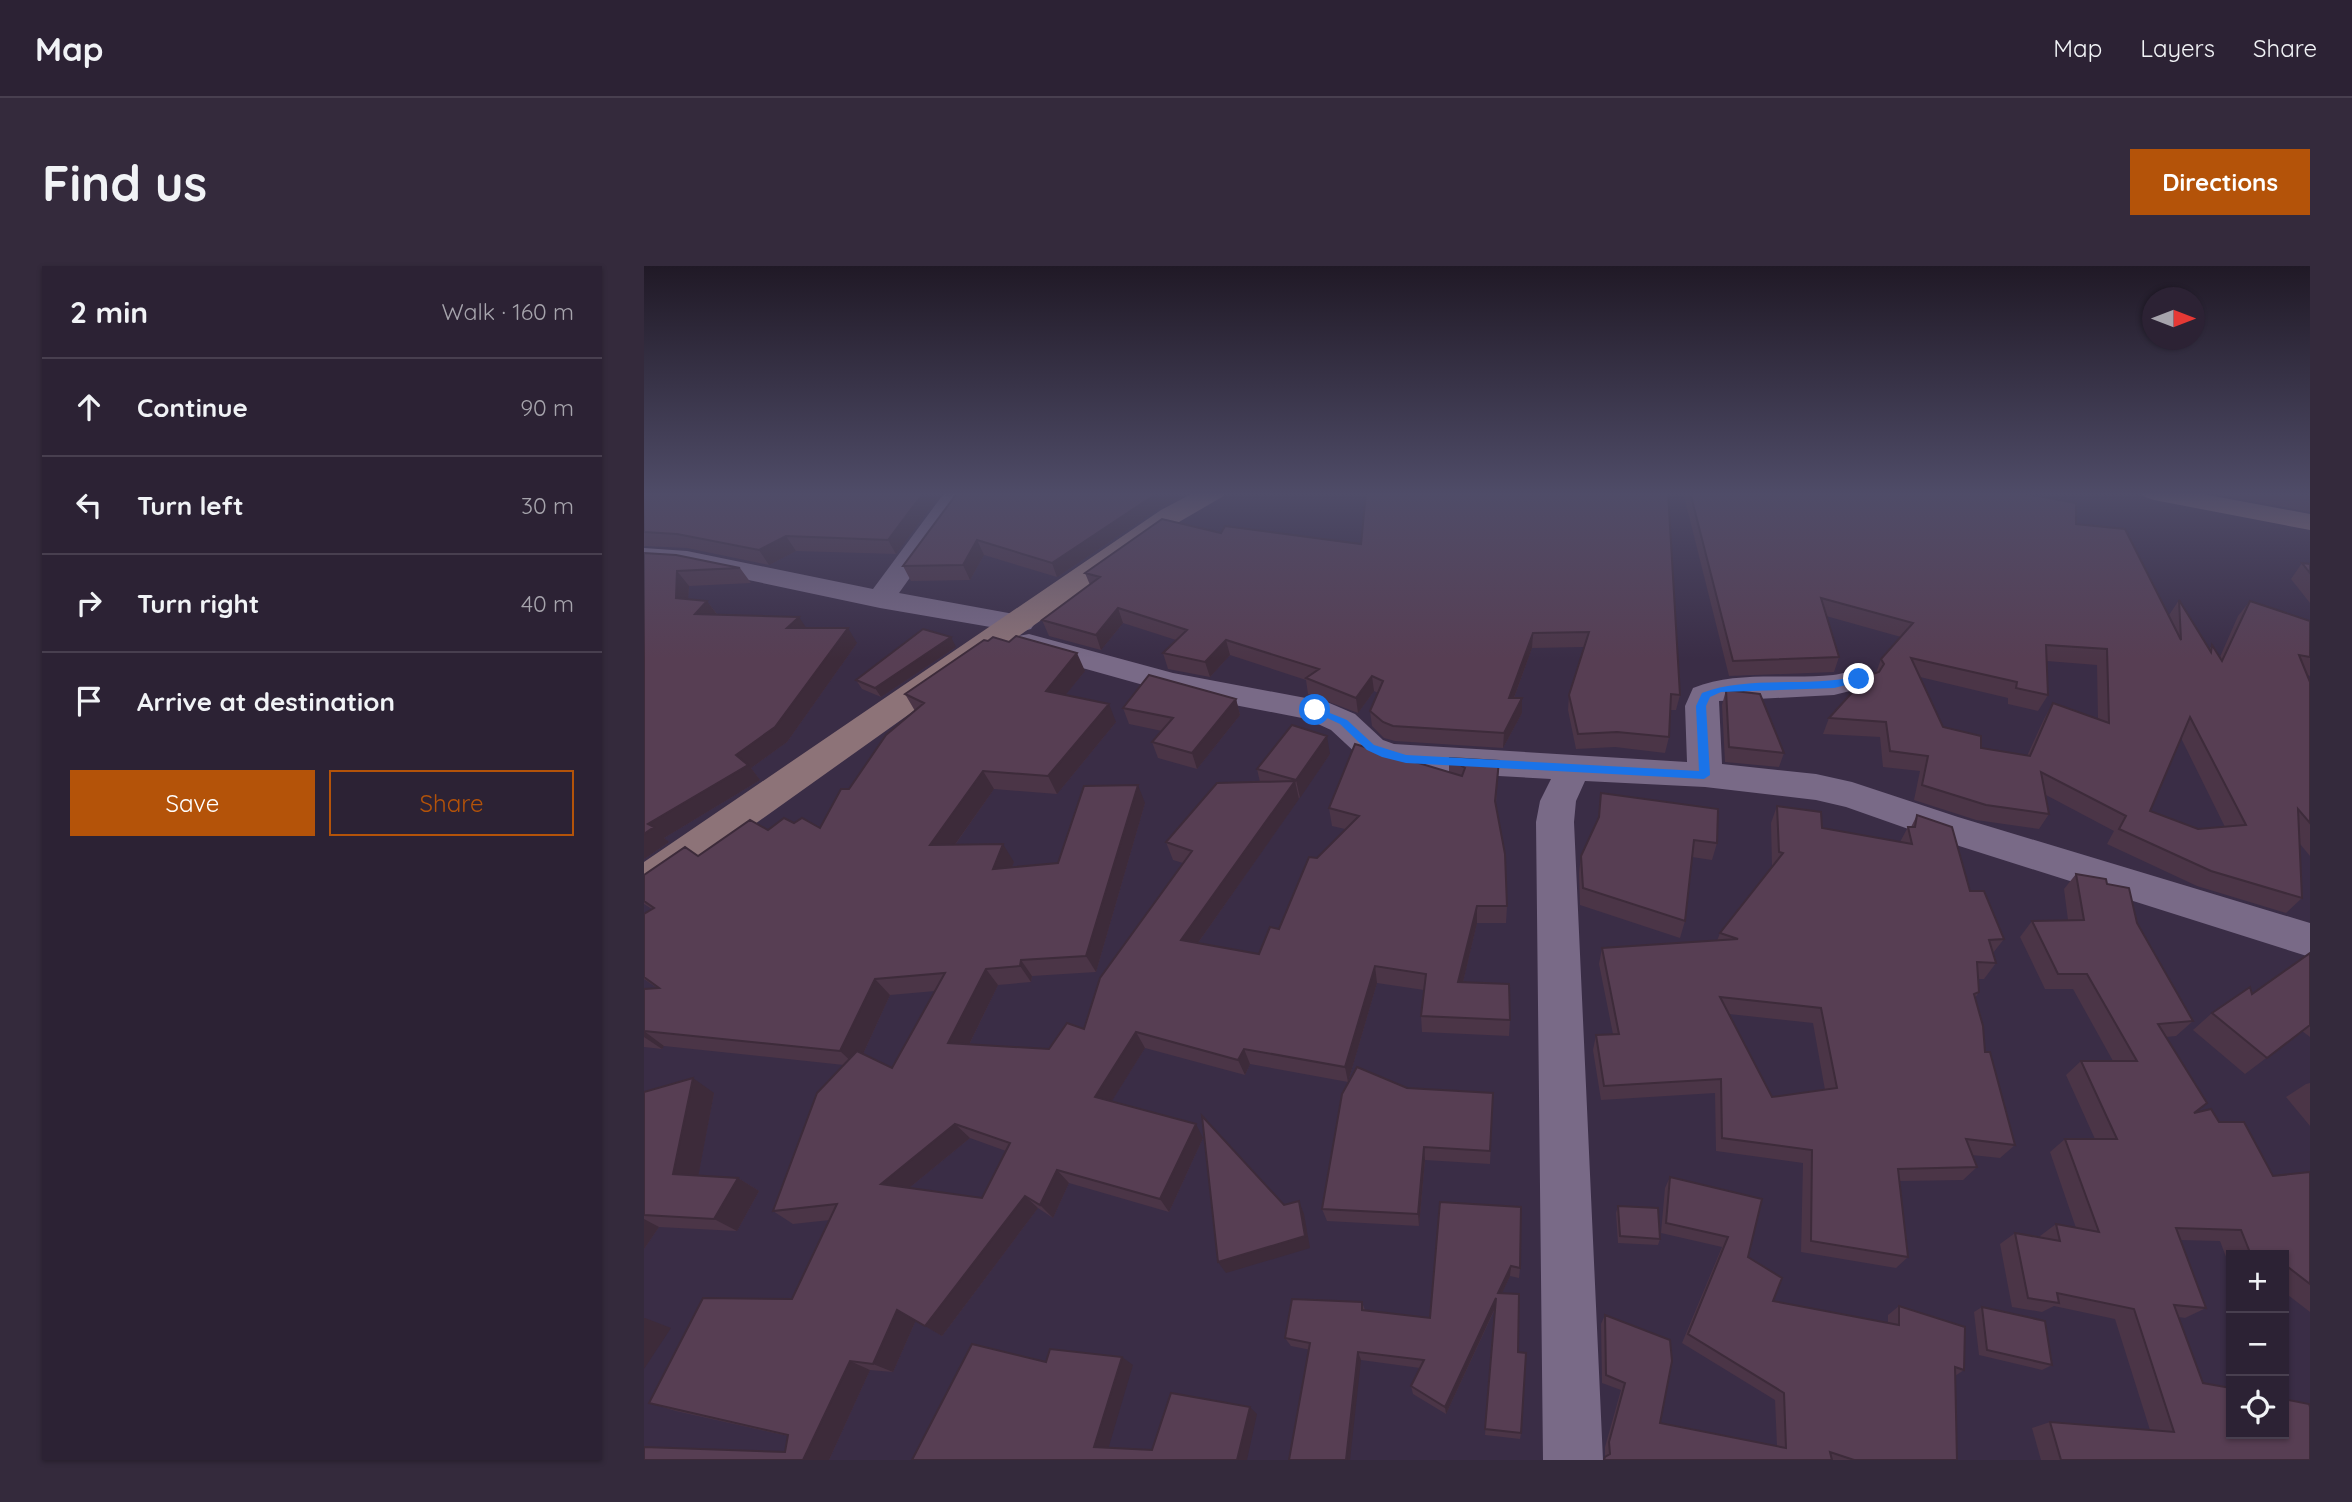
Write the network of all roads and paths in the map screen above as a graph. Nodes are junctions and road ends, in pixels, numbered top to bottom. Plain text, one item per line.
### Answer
1 (917, 548) edge
2 (1127, 548) edge
3 (644, 556) edge
4 (880, 599) junction
5 (1012, 629) junction
6 (1859, 679) dead end
7 (1573, 769) junction
8 (1704, 775) junction
9 (644, 882) edge
10 (2310, 940) edge
11 (1573, 1460) edge

1 - 4 street
2 - 5 main road
3 - 4 street
4 - 5 street
5 - 7 street
5 - 9 main road
6 - 8 street
7 - 8 street
7 - 11 street
8 - 10 street

